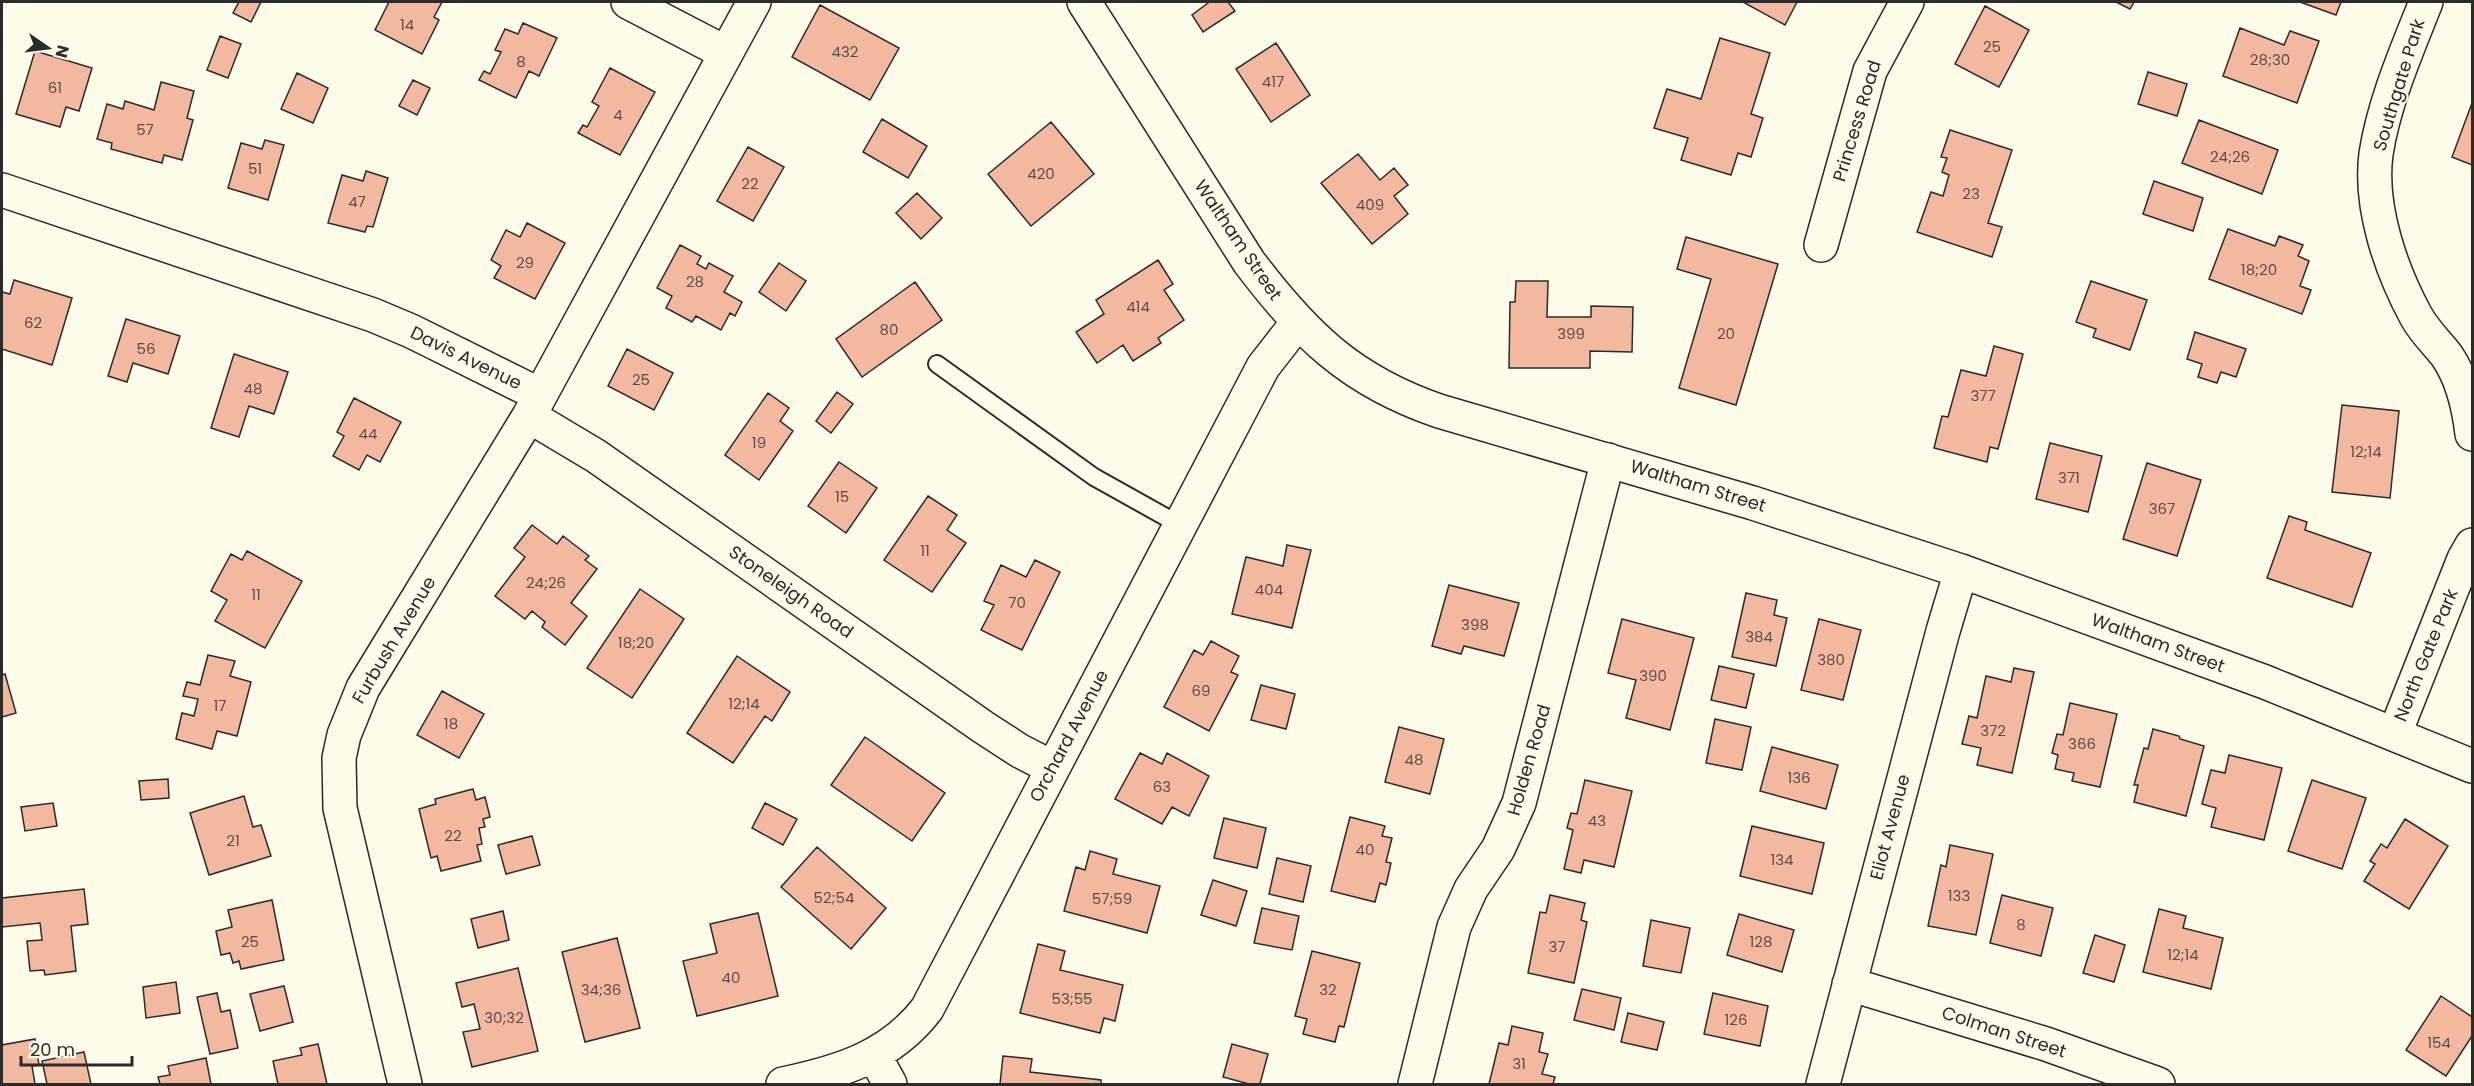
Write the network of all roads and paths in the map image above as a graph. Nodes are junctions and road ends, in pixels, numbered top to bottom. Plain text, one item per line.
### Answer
1 (628, 2) edge
2 (754, 2) edge
3 (1084, 2) edge
4 (1906, 2) edge
5 (2426, 2) edge
6 (726, 53) junction
7 (2, 190) edge
8 (1821, 245) dead end
9 (1298, 321) junction
10 (2446, 355) junction
11 (937, 364) dead end
12 (2472, 375) edge
13 (534, 405) junction
14 (2472, 434) edge
15 (1608, 460) junction
16 (1180, 525) junction
17 (2472, 525) edge
18 (2468, 552) edge
19 (1961, 571) junction
20 (2395, 733) junction
21 (2472, 766) edge
22 (1053, 768) junction
23 (1849, 984) junction
24 (874, 1055) junction
25 (405, 1084) edge
26 (783, 1084) edge
27 (890, 1084) edge
28 (1415, 1084) edge
29 (1823, 1084) edge
30 (2158, 1084) edge

1 - 6 street
2 - 6 street, Davis Avenue
3 - 9 street, Waltham Street
4 - 8 street, Princess Road
5 - 10 street, Southgate Park
6 - 13 street, Davis Avenue
7 - 13 street, Davis Avenue
9 - 15 street, Waltham Street
9 - 16 street, Orchard Avenue
10 - 12 street
10 - 14 street, Southgate Park
11 - 16 lane
13 - 22 street, Stoneleigh Road
13 - 25 street, Furbush Avenue
15 - 19 street, Waltham Street
15 - 28 street, Holden Road
16 - 22 street, Orchard Avenue
17 - 18 street
18 - 20 street, North Gate Park
19 - 20 street, Waltham Street
19 - 23 street, Eliot Avenue
20 - 21 street, Waltham Street
22 - 24 street, Orchard Avenue
23 - 29 street, Eliot Avenue
23 - 30 street, Colman Street
24 - 26 street, Orchard Avenue
24 - 27 street

